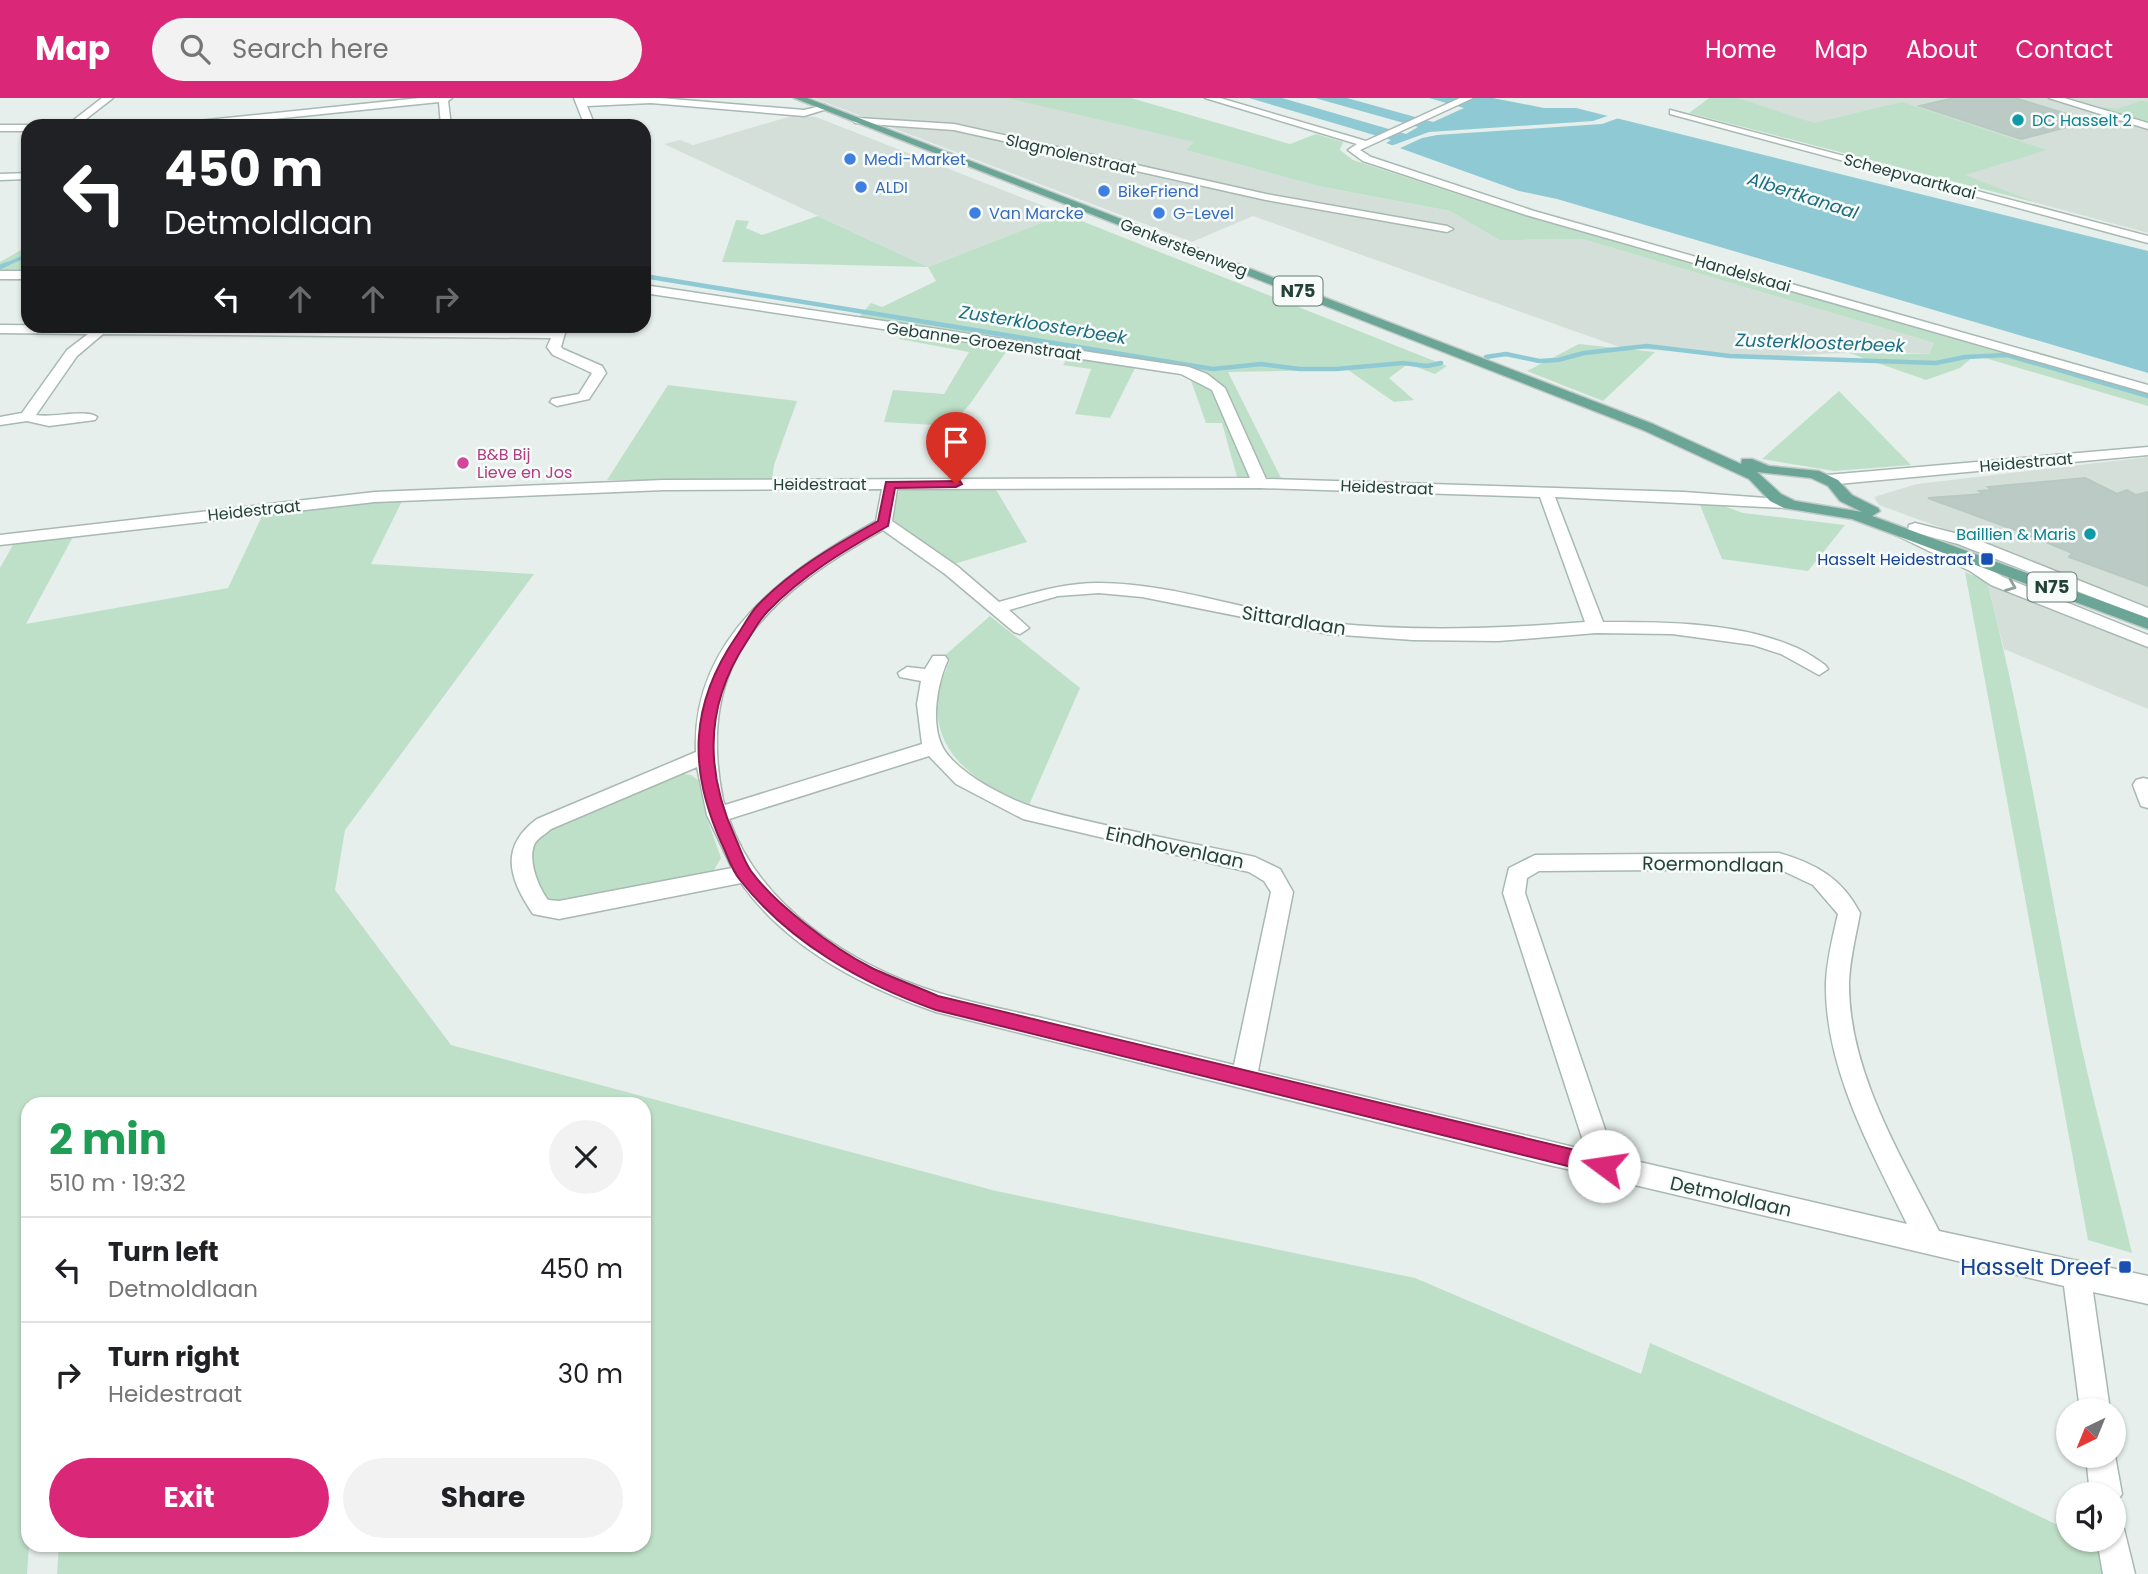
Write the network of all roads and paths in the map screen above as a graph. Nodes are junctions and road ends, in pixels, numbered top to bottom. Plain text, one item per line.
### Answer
1 (108, 98) edge
2 (445, 98) edge
3 (799, 98) edge
4 (1210, 98) edge
5 (1468, 98) edge
6 (2054, 98) edge
7 (580, 101) edge
8 (825, 108) junction
9 (1673, 112) dead end
10 (80, 119) edge
11 (245, 119) edge
12 (446, 119) edge
13 (587, 119) edge
14 (858, 121) junction
15 (2148, 126) edge
16 (0, 128) edge
17 (21, 128) edge
18 (1366, 142) junction
19 (21, 176) edge
20 (0, 177) edge
21 (1447, 229) dead end
22 (2148, 240) edge
23 (0, 275) edge
24 (21, 275) edge
25 (651, 290) edge
26 (0, 329) edge
27 (21, 329) edge
28 (97, 333) edge
29 (558, 333) edge
30 (2148, 389) edge
31 (557, 402) dead end
32 (27, 417) junction
33 (90, 417) dead end
34 (0, 421) edge
35 (1648, 427) junction
36 (2148, 451) edge
37 (1779, 472) junction
38 (1905, 474) junction
39 (1827, 480) junction
40 (1260, 483) junction
41 (890, 484) junction
42 (1766, 486) junction
43 (1546, 493) junction
44 (1845, 495) junction
45 (1684, 497) junction
46 (1787, 503) junction
47 (1830, 510) junction
48 (884, 523) junction
49 (1910, 531) junction
50 (0, 540) edge
51 (996, 608) junction
52 (2148, 614) edge
53 (2148, 624) edge
54 (1596, 627) junction
55 (1020, 628) dead end
56 (2148, 640) edge
57 (1819, 669) dead end
58 (907, 673) dead end
59 (933, 748) junction
60 (705, 756) junction
61 (717, 815) junction
62 (744, 874) junction
63 (1244, 1078) junction
64 (1604, 1166) junction
65 (1931, 1242) junction
66 (2076, 1273) junction
67 (2148, 1290) edge
68 (2093, 1398) edge
69 (2115, 1552) edge
70 (2119, 1574) edge

1 - 10 street
2 - 11 street
2 - 12 street
3 - 8 main road, Genkersteenweg / N75
4 - 18 street
5 - 18 street
6 - 15 street
7 - 8 street
7 - 13 street
8 - 14 main road, Genkersteenweg / N75
9 - 22 street, Scheepvaartkaai
14 - 21 street, Slagmolenstraat
14 - 35 main road, Genkersteenweg / N75
16 - 17 street
18 - 30 street, Handelskaai
19 - 20 street
23 - 24 street
25 - 40 street, Gebanne-Groezenstraat
26 - 27 street
28 - 32 street
29 - 31 street
32 - 33 street
32 - 34 street
35 - 37 main road, Genkersteenweg / N75
35 - 42 main road, Genkersteenweg / N75
36 - 38 street, Heidestraat
37 - 39 main road, Genkersteenweg / N75
37 - 42 main road
38 - 39 street, Heidestraat
38 - 44 street, Heidestraat
39 - 44 main road, Genkersteenweg / N75
40 - 41 street, Heidestraat
40 - 43 street, Heidestraat
41 - 48 street
41 - 50 street, Heidestraat
42 - 45 street, Heidestraat
42 - 46 main road, Genkersteenweg / N75
43 - 45 street, Heidestraat
43 - 54 street
44 - 47 main road
44 - 49 main road, Genkersteenweg / N75
45 - 46 street, Heidestraat
46 - 47 main road, Genkersteenweg / N75
47 - 49 main road, Genkersteenweg / N75
48 - 51 street
48 - 60 street, Detmoldlaan
49 - 52 street, Genkersteenweg
49 - 53 main road, Genkersteenweg / N75
49 -> 56 street, Genkersteenweg
51 - 54 street, Sittardlaan
51 - 55 street
54 - 57 street, Sittardlaan
58 - 59 street
59 - 61 street
59 - 63 street, Eindhovenlaan
60 - 61 street, Detmoldlaan
60 - 62 street
61 - 62 street, Detmoldlaan
62 - 63 street, Detmoldlaan
63 - 64 street, Detmoldlaan
64 - 65 street, Detmoldlaan
64 - 65 street, Roermondlaan
65 - 66 street, Detmoldlaan
66 - 67 street, Detmoldlaan
66 - 68 street
69 - 70 street

